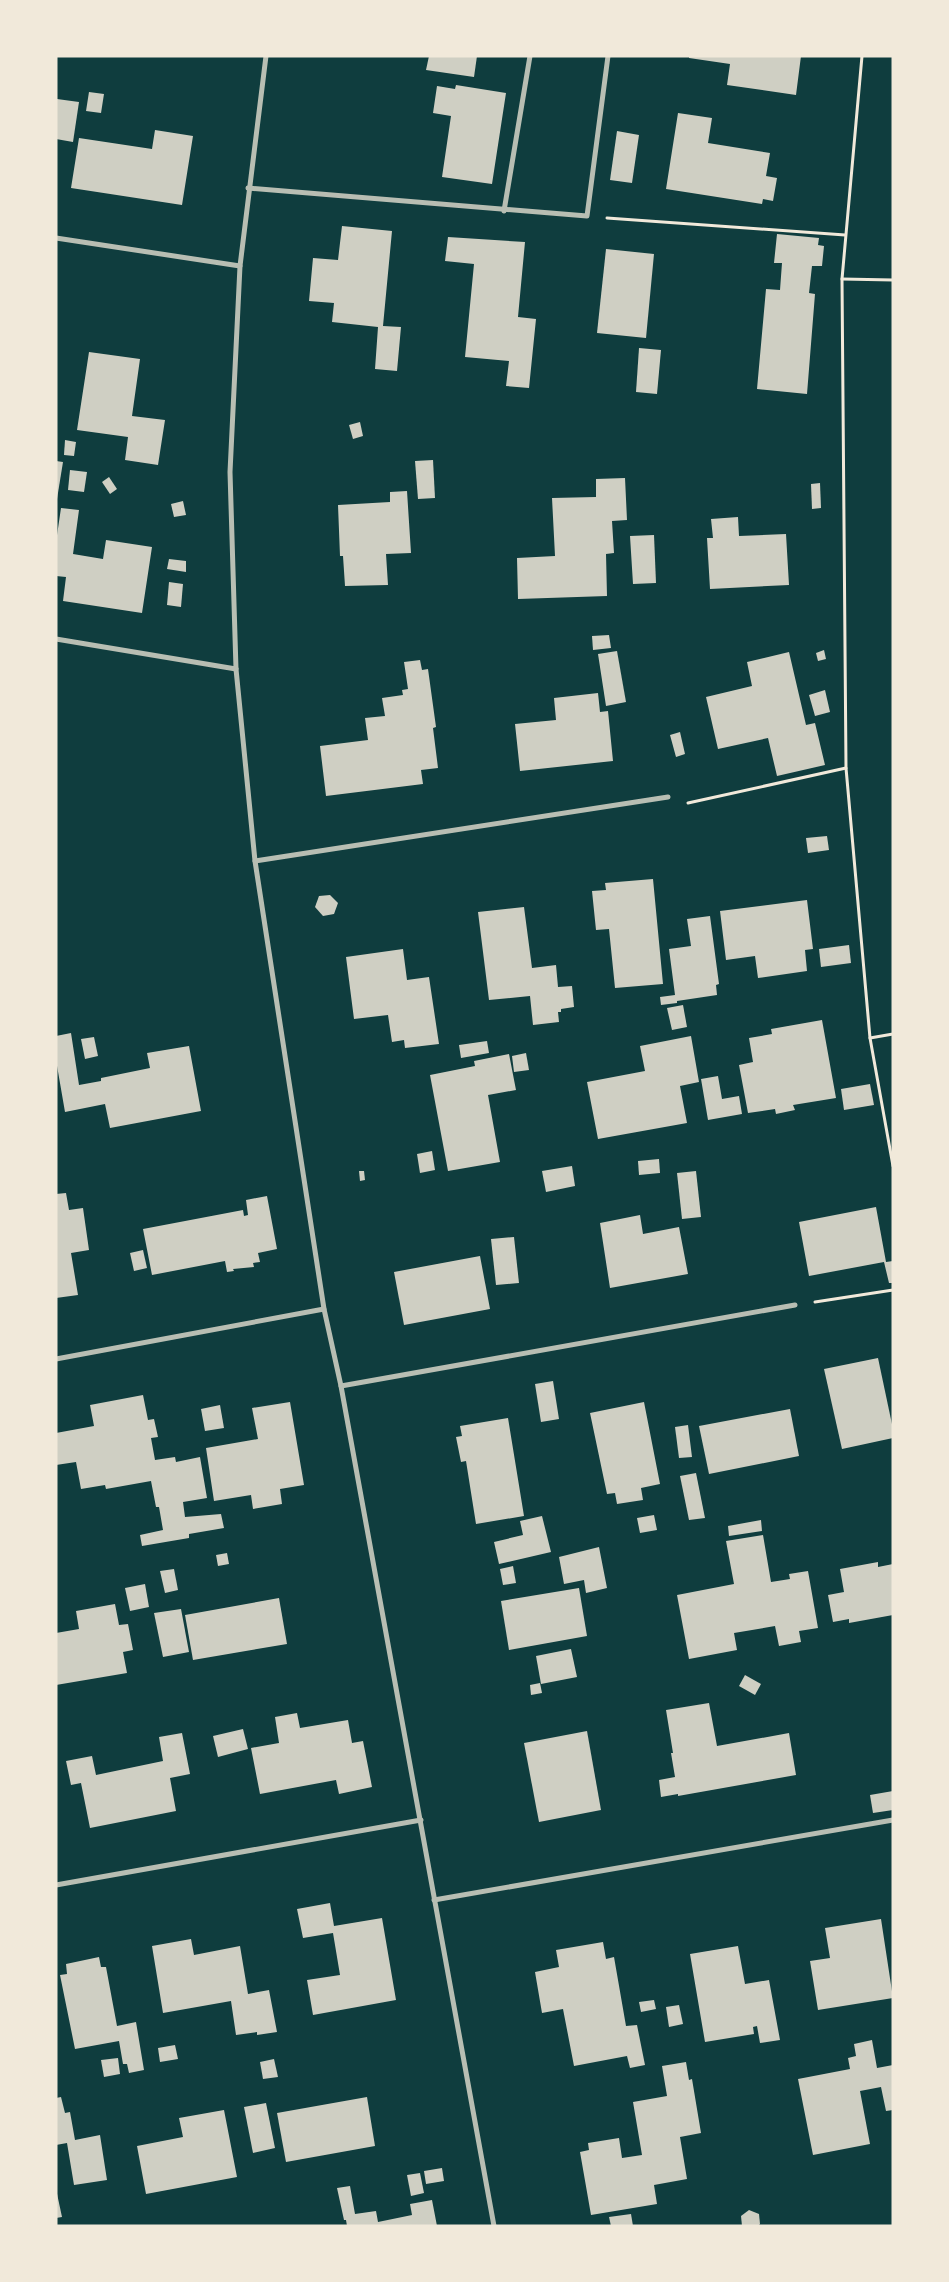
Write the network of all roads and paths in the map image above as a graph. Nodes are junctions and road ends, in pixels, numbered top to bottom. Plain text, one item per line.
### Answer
1 (266, 56) edge
2 (530, 56) edge
3 (608, 56) edge
4 (862, 56) edge
5 (248, 188) junction
6 (504, 211) junction
7 (587, 216) junction
8 (845, 234) junction
9 (56, 238) edge
10 (240, 266) junction
11 (842, 279) junction
12 (893, 280) edge
13 (56, 639) edge
14 (236, 669) junction
15 (846, 768) junction
16 (668, 797) joint
17 (255, 861) junction
18 (893, 1034) edge
19 (870, 1038) junction
20 (893, 1166) edge
21 (893, 1290) edge
22 (795, 1305) joint
23 (324, 1309) junction
24 (56, 1359) edge
25 (341, 1386) junction
26 (421, 1820) junction
27 (893, 1820) edge
28 (56, 1885) edge
29 (434, 1900) junction
30 (494, 2226) edge

1 - 5 street
2 - 6 street
3 - 7 street
4 - 8 path
5 - 6 street
5 - 10 street
6 - 7 street
7 - 8 path
8 - 11 path
9 - 10 street
10 - 14 street
11 - 12 path
11 - 15 path
13 - 14 street
14 - 17 street
15 - 16 path
15 - 19 path
16 - 17 street
17 - 23 street
18 - 19 path
19 - 20 path
21 - 22 path
22 - 25 street
23 - 24 street
23 - 25 street
25 - 26 street
26 - 28 street
26 - 29 street
27 - 29 street
29 - 30 street

